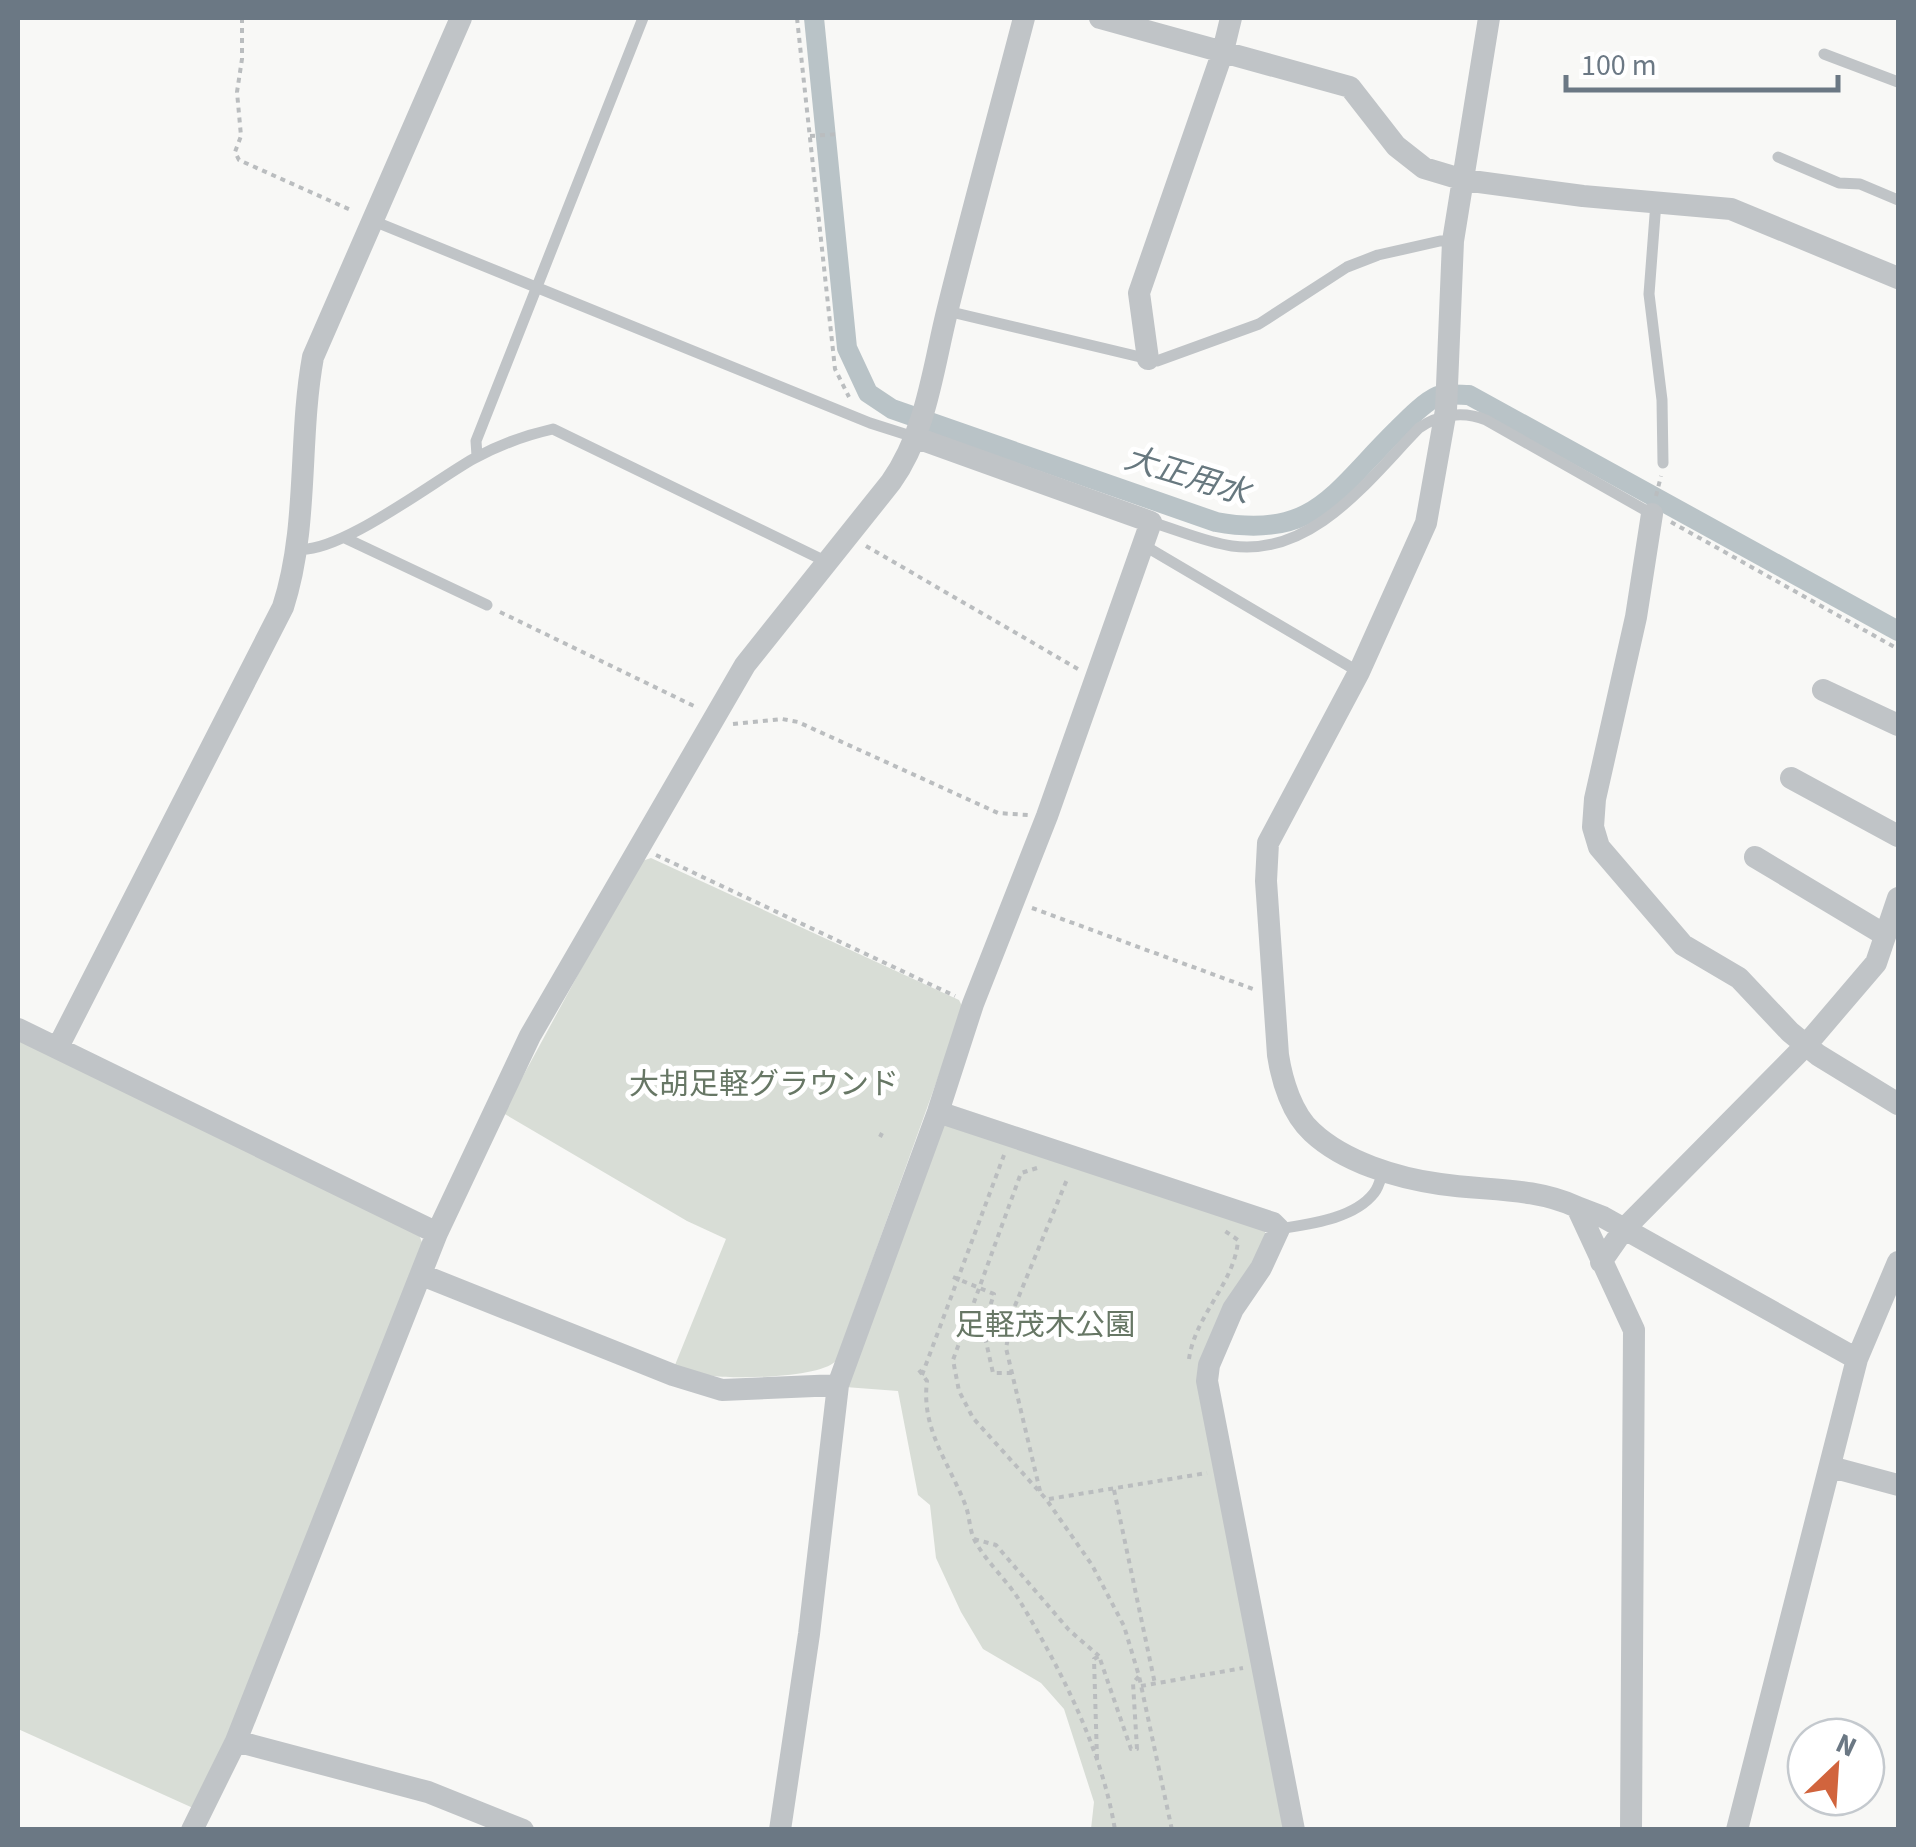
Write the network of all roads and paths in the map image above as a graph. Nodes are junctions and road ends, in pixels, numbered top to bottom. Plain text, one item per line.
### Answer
1 (242, 18) edge
2 (461, 18) edge
3 (642, 18) edge
4 (797, 18) edge
5 (1024, 18) edge
6 (1100, 18) edge
7 (1231, 18) edge
8 (1490, 18) edge
9 (1223, 51) junction
10 (1824, 54) dead end
11 (1898, 82) edge
12 (839, 134) dead end
13 (810, 136) junction
14 (1778, 157) dead end
15 (1464, 180) junction
16 (1898, 200) edge
17 (1656, 202) junction
18 (372, 220) junction
19 (1453, 241) junction
20 (1898, 278) edge
21 (537, 288) junction
22 (948, 310) junction
23 (1148, 358) junction
24 (1446, 413) junction
25 (870, 423) junction
26 (915, 434) junction
27 (477, 456) junction
28 (1662, 469) joint
29 (1653, 510) junction
30 (1151, 522) junction
31 (848, 536) junction
32 (345, 538) junction
33 (1144, 546) junction
34 (297, 549) junction
35 (827, 562) junction
36 (487, 605) joint
37 (1898, 648) edge
38 (1359, 672) junction
39 (1096, 679) junction
40 (1823, 690) dead end
41 (711, 718) junction
42 (1898, 725) edge
43 (1791, 778) dead end
44 (1046, 816) junction
45 (1898, 836) edge
46 (638, 847) junction
47 (1756, 857) dead end
48 (1898, 898) edge
49 (1013, 902) junction
50 (1886, 935) junction
51 (1274, 994) junction
52 (973, 1004) junction
53 (18, 1029) edge
54 (1806, 1045) junction
55 (58, 1047) junction
56 (1898, 1104) edge
57 (938, 1112) junction
58 (999, 1153) dead end
59 (1383, 1171) junction
60 (1052, 1172) dead end
61 (1074, 1178) dead end
62 (1577, 1207) junction
63 (1219, 1227) dead end
64 (1279, 1229) junction
65 (1624, 1229) junction
66 (437, 1233) junction
67 (1601, 1262) junction
68 (1898, 1262) edge
69 (422, 1275) junction
70 (956, 1278) junction
71 (980, 1287) junction
72 (1856, 1359) junction
73 (1188, 1360) dead end
74 (1012, 1373) junction
75 (838, 1384) junction
76 (1830, 1467) junction
77 (1208, 1482) dead end
78 (1898, 1485) edge
79 (1114, 1490) junction
80 (1041, 1493) junction
81 (1046, 1499) junction
82 (974, 1539) junction
83 (1099, 1656) junction
84 (1243, 1668) dead end
85 (1139, 1676) junction
86 (1154, 1684) junction
87 (1141, 1686) junction
88 (236, 1741) junction
89 (1097, 1763) junction
90 (192, 1830) edge
91 (524, 1830) edge
92 (780, 1830) edge
93 (1115, 1830) edge
94 (1172, 1830) edge
95 (1294, 1830) edge
96 (1631, 1830) edge
97 (1737, 1830) edge

1 - 18 path
2 - 18 street
3 - 21 lane
4 - 13 path
5 - 22 street
6 - 9 street
7 - 9 street
8 - 15 street
9 - 15 street
9 - 23 street
10 - 11 lane
12 - 13 path
13 - 25 path
14 - 16 lane
15 - 17 street
15 - 19 street
17 - 20 street
17 - 28 lane
18 - 21 lane
18 - 34 street
19 - 23 lane
19 - 24 street
21 - 25 lane
21 - 27 lane
22 - 23 lane
22 - 26 street
24 - 29 lane
24 - 30 lane
24 - 38 street
25 - 26 lane
26 - 30 street
26 - 31 street
27 - 32 lane
27 - 35 lane
28 - 29 path
29 - 37 path
29 - 54 street
30 - 33 street
31 - 35 street
31 - 39 path
32 - 34 lane
32 - 36 lane
33 - 38 lane
33 - 39 street
34 - 55 street
35 - 41 street
36 - 41 path
38 - 51 street
39 - 44 street
40 - 42 street
41 - 44 path
41 - 46 street
43 - 45 street
44 - 49 street
46 - 52 path
46 - 66 street
47 - 50 street
48 - 50 street
49 - 51 path
49 - 52 street
50 - 54 street
51 - 59 street
52 - 57 street
53 - 55 street
54 - 56 street
54 - 65 street
55 - 66 street
57 - 64 street
57 - 75 street
58 - 70 path
59 - 62 street
59 - 64 lane
60 - 71 path
61 - 74 path
62 - 65 street
62 - 67 street
63 - 73 path
64 - 95 street
65 - 67 street
65 - 72 street
66 - 69 street
67 - 96 street
68 - 72 street
69 - 75 street
69 - 88 street
70 - 71 path
70 - 82 path
71 - 74 path
71 - 80 path
72 - 76 street
74 - 80 path
75 - 92 street
76 - 78 street
76 - 97 street
77 - 79 path
79 - 81 path
79 - 86 path
80 - 81 path
81 - 85 path
82 - 83 path
82 - 89 path
83 - 85 path
83 - 89 path
84 - 86 path
85 - 87 path
86 - 87 path
87 - 94 path
88 - 90 street
88 - 91 street
89 - 93 path

